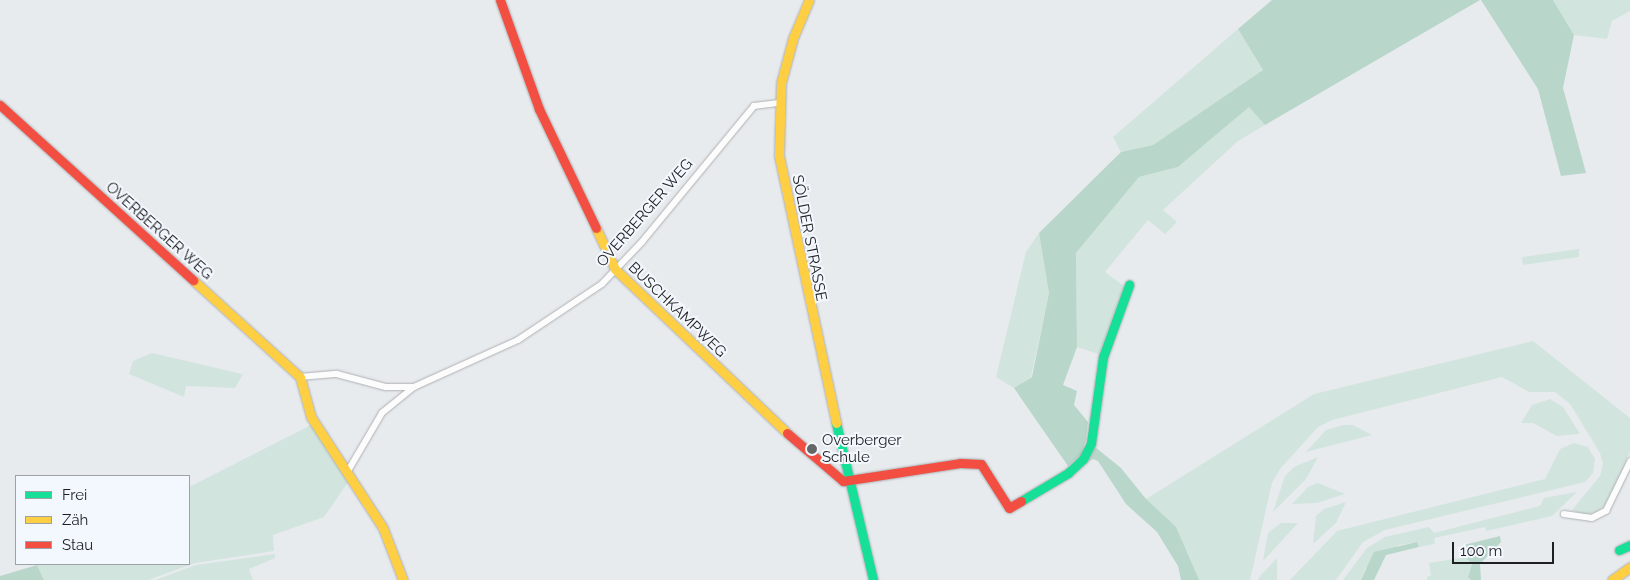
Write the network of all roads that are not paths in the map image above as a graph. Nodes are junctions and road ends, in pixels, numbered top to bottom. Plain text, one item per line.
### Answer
1 (500, 0) edge
2 (809, 0) edge
3 (779, 103) junction
4 (0, 105) edge
5 (615, 270) junction
6 (1129, 285) dead end
7 (300, 377) junction
8 (414, 387) junction
9 (1630, 462) edge
10 (348, 470) junction
11 (850, 482) junction
12 (1564, 514) dead end
13 (1630, 545) edge
14 (1619, 550) dead end
15 (1630, 567) edge
16 (403, 580) edge
17 (873, 580) edge
18 (1612, 580) edge

1 - 5 main road, BUSCHKAMPWEG
2 - 3 main road, SÖLDER STRASSE
3 - 5 street, OVERBERGER WEG
3 - 11 main road, SÖLDER STRASSE
4 - 7 main road, OVERBERGER WEG
5 - 8 street, OVERBERGER WEG
5 - 11 main road, BUSCHKAMPWEG
6 - 11 main road
7 - 8 street, OVERBERGER WEG
7 - 10 main road
8 - 10 street, OVERBERGER WEG
9 - 12 street
10 - 16 main road
11 - 17 main road, SÖLDER STRASSE
13 - 14 main road
15 - 18 main road

